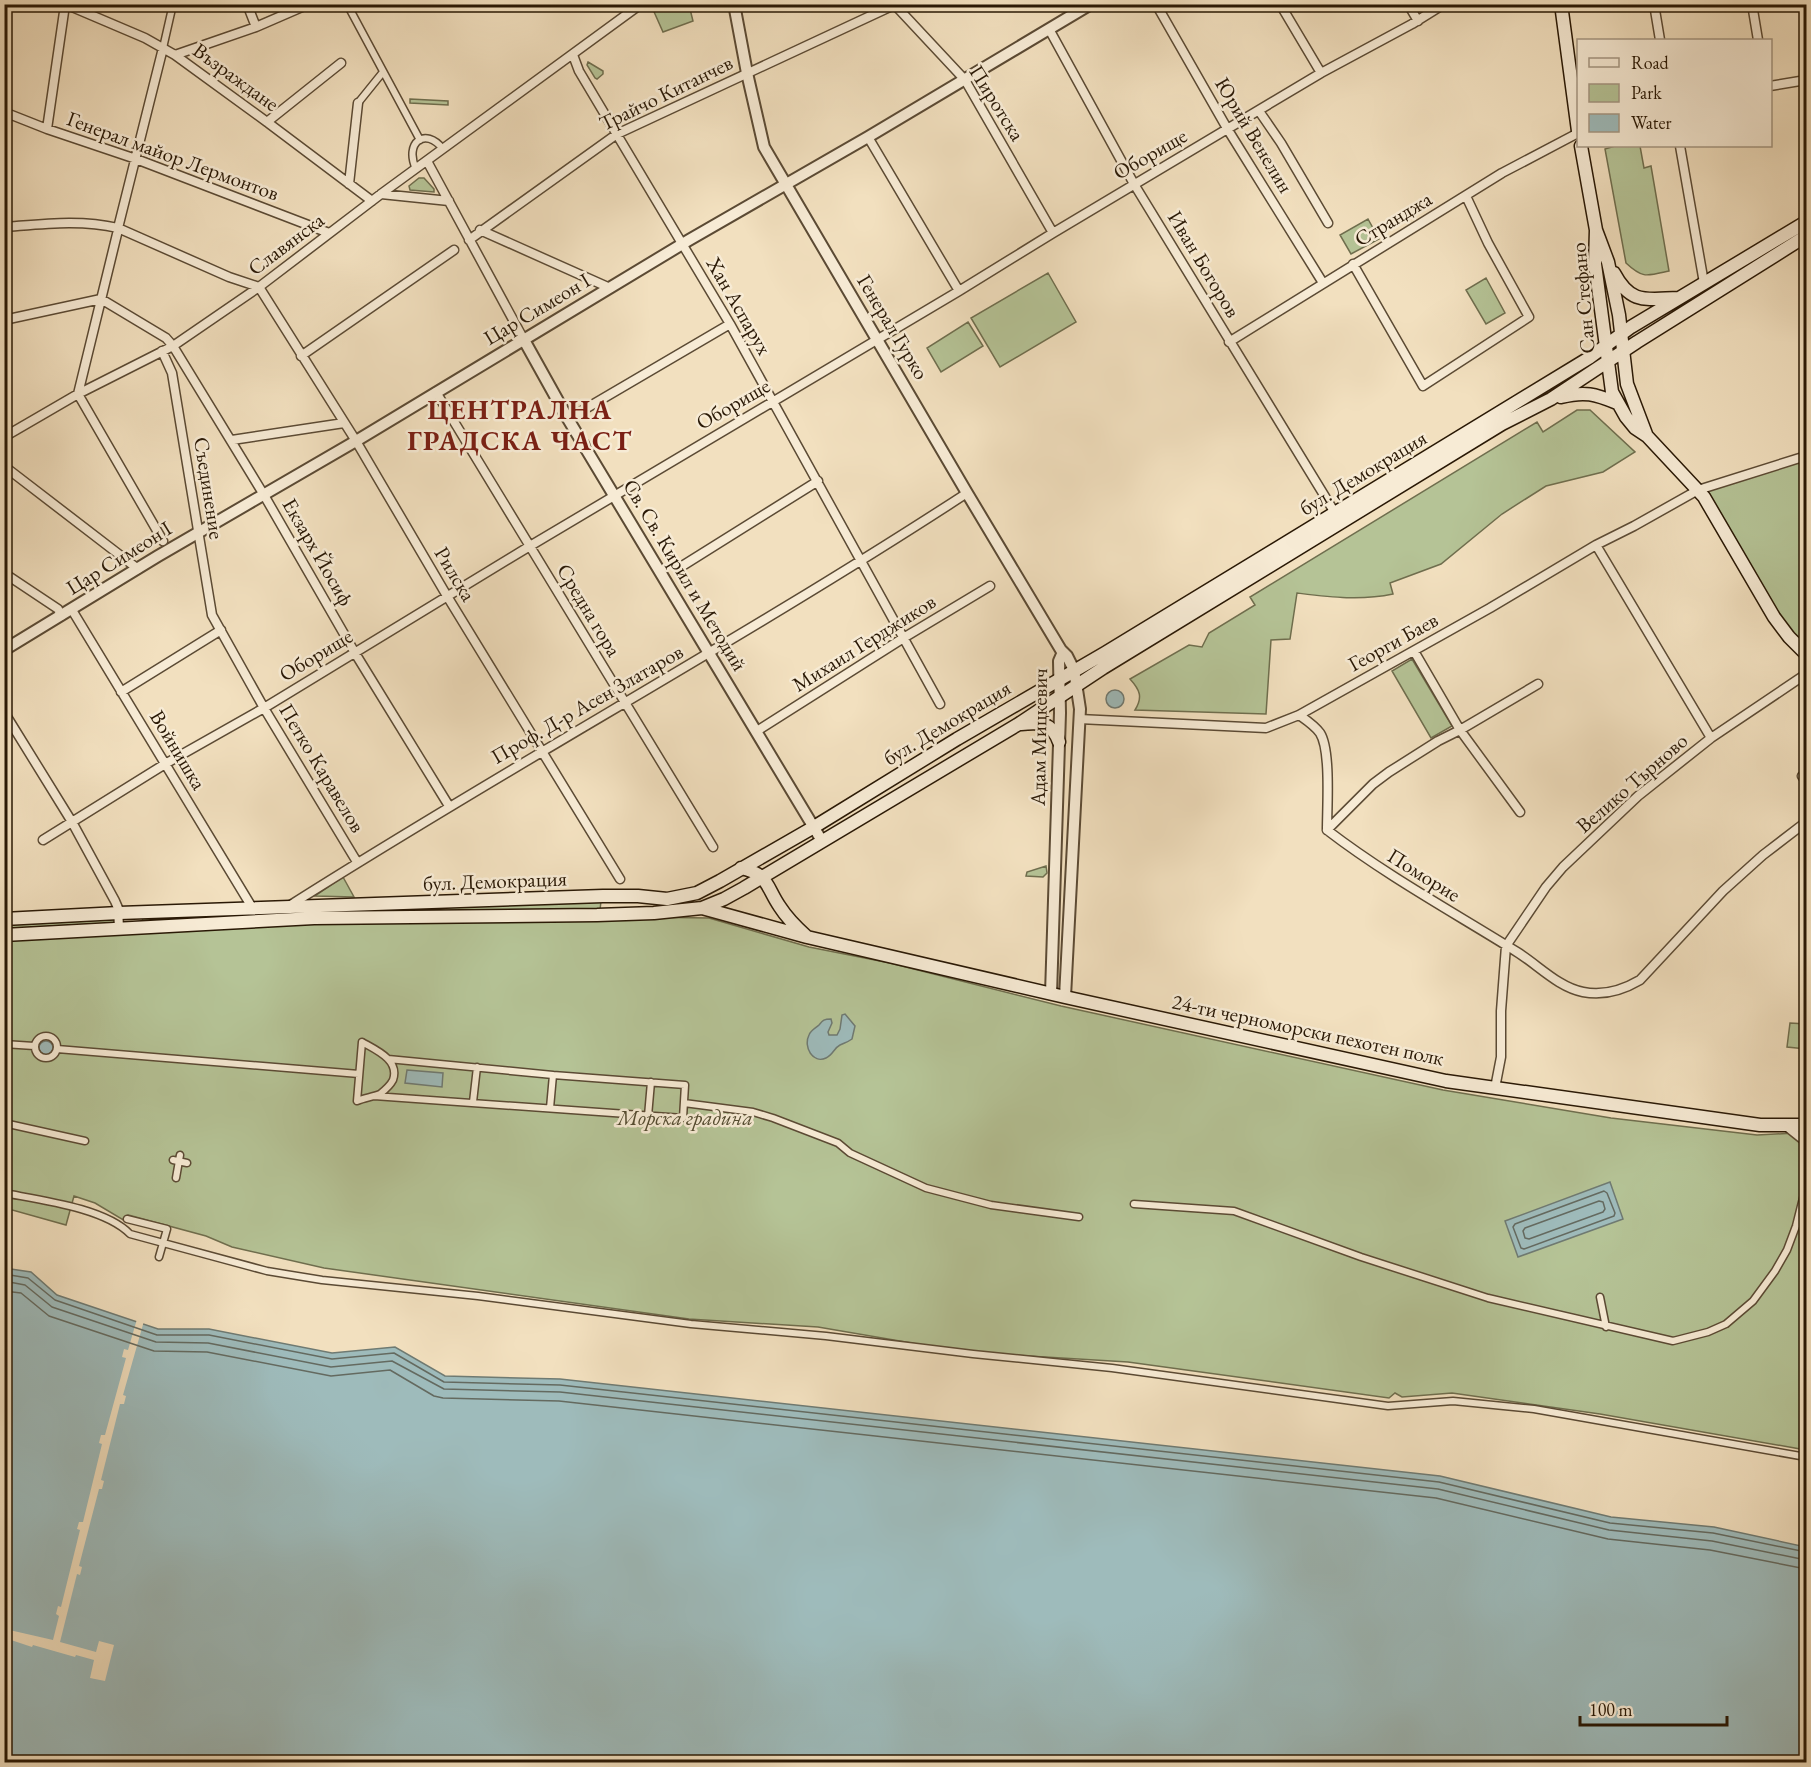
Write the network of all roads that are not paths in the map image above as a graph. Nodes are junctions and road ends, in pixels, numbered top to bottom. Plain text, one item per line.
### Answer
1 (173, 4) edge
2 (247, 4) edge
3 (309, 4) edge
4 (347, 4) edge
5 (641, 4) edge
6 (734, 4) edge
7 (1091, 4) edge
8 (1156, 4) edge
9 (1280, 4) edge
10 (1408, 4) edge
11 (1444, 4) edge
12 (1561, 4) edge
13 (1654, 4) edge
14 (1752, 4) edge
15 (65, 5) edge
16 (894, 5) edge
17 (1418, 21) junction
18 (256, 27) junction
19 (1049, 30) junction
20 (1660, 39) edge
21 (1758, 39) edge
22 (163, 48) junction
23 (174, 55) junction
24 (573, 55) junction
25 (341, 63) dead end
26 (383, 72) junction
27 (1321, 73) junction
28 (747, 74) junction
29 (965, 80) junction
30 (1806, 80) edge
31 (1772, 86) edge
32 (358, 103) joint
33 (1259, 111) junction
34 (4, 112) edge
35 (267, 122) junction
36 (1577, 124) edge
37 (47, 129) junction
38 (1228, 129) junction
39 (1577, 133) edge
40 (617, 134) junction
41 (868, 137) junction
42 (420, 140) junction
43 (1581, 147) edge
44 (1680, 147) edge
45 (443, 149) junction
46 (136, 159) junction
47 (427, 161) junction
48 (416, 169) junction
49 (349, 184) junction
50 (1134, 184) junction
51 (786, 185) junction
52 (381, 194) junction
53 (1466, 196) junction
54 (372, 201) junction
55 (449, 201) junction
56 (1806, 222) edge
57 (1328, 223) dead end
58 (4, 227) edge
59 (480, 230) junction
60 (1596, 230) junction
61 (118, 231) junction
62 (329, 233) junction
63 (1053, 233) junction
64 (1806, 236) edge
65 (469, 240) junction
66 (681, 245) junction
67 (454, 250) dead end
68 (1608, 261) junction
69 (1353, 264) junction
70 (1323, 283) junction
71 (1704, 283) junction
72 (259, 287) junction
73 (610, 288) junction
74 (959, 291) junction
75 (1679, 298) junction
76 (101, 299) junction
77 (4, 320) edge
78 (730, 324) junction
79 (1621, 334) junction
80 (877, 339) junction
81 (524, 340) junction
82 (1229, 342) junction
83 (173, 346) junction
84 (1606, 346) junction
85 (162, 351) junction
86 (1623, 351) junction
87 (301, 356) junction
88 (1608, 363) junction
89 (436, 392) junction
90 (78, 394) junction
91 (1551, 399) junction
92 (773, 402) junction
93 (1617, 403) junction
94 (568, 419) junction
95 (344, 423) junction
96 (1647, 436) junction
97 (4, 437) edge
98 (232, 440) junction
99 (356, 441) junction
100 (1806, 456) edge
101 (4, 466) edge
102 (818, 481) junction
103 (1698, 490) junction
104 (967, 493) junction
105 (264, 495) junction
106 (614, 495) junction
107 (1335, 513) junction
108 (197, 534) junction
109 (163, 542) dead end
110 (1596, 545) junction
111 (530, 546) junction
112 (862, 559) junction
113 (679, 568) dead end
114 (138, 569) junction
115 (4, 573) edge
116 (990, 586) dead end
117 (447, 596) junction
118 (72, 610) junction
119 (62, 616) junction
120 (221, 630) junction
121 (905, 637) junction
122 (4, 650) edge
123 (1414, 651) junction
124 (1063, 652) junction
125 (355, 653) junction
126 (710, 653) junction
127 (1806, 654) edge
128 (1074, 670) junction
129 (1806, 674) edge
130 (1059, 679) junction
131 (1538, 684) dead end
132 (1077, 686) junction
133 (122, 692) junction
134 (1059, 697) junction
135 (623, 702) junction
136 (940, 704) dead end
137 (264, 708) junction
138 (4, 712) edge
139 (1299, 714) junction
140 (1079, 719) junction
141 (1017, 725) junction
142 (757, 730) junction
143 (1460, 730) junction
144 (1711, 738) junction
145 (1059, 742) junction
146 (541, 751) junction
147 (165, 764) junction
148 (449, 806) junction
149 (1520, 812) dead end
150 (72, 822) junction
151 (1806, 822) edge
152 (814, 827) junction
153 (1327, 830) junction
154 (43, 840) dead end
155 (822, 841) junction
156 (713, 847) dead end
157 (357, 862) junction
158 (741, 868) junction
159 (762, 875) junction
160 (620, 879) dead end
161 (287, 907) junction
162 (702, 908) junction
163 (253, 909) junction
164 (119, 913) junction
165 (4, 919) edge
166 (120, 928) junction
167 (4, 935) edge
168 (807, 937) junction
169 (1506, 945) junction
170 (1051, 994) junction
171 (1065, 997) junction
172 (4, 1044) edge
173 (34, 1047) junction
174 (57, 1049) junction
175 (388, 1059) junction
176 (477, 1067) junction
177 (359, 1074) junction
178 (553, 1075) junction
179 (651, 1082) junction
180 (1495, 1088) junction
181 (374, 1096) junction
182 (473, 1102) junction
183 (684, 1103) junction
184 (550, 1108) junction
185 (648, 1116) junction
186 (4, 1124) edge
187 (1806, 1125) edge
188 (1786, 1126) junction
189 (85, 1141) dead end
190 (1806, 1142) edge
191 (187, 1163) dead end
192 (176, 1178) dead end
193 (1806, 1186) edge
194 (4, 1193) edge
195 (1134, 1204) dead end
196 (1079, 1217) dead end
197 (127, 1219) dead end
198 (164, 1243) junction
199 (159, 1257) dead end
200 (1600, 1297) dead end
201 (1606, 1327) junction
202 (1806, 1457) edge

1 - 22 street
2 - 18 street
3 - 18 street
4 - 26 street
5 - 24 street, Славянска
6 - 28 street, Генерал Гурко
7 - 19 street, Цар Симеон I
8 - 38 street, Юрий Венелин
9 - 27 street
10 - 17 street
11 - 17 street, Оборище
12 - 36 main road
13 - 20 street
14 - 21 street
15 - 22 street, Възраждане
15 - 37 street
16 - 28 street, Трайчо Китанчев
16 - 29 street, Пиротска
17 - 27 street, Оборище
18 - 23 street
19 - 29 street, Цар Симеон I
19 - 50 street, Иван Богоров
22 - 23 street, Възраждане
22 - 46 street
23 - 35 street, Възраждане
24 - 40 street, Хан Аспарух
24 - 45 street, Славянска
25 - 35 street
26 - 32 street
26 - 42 street
27 - 33 street, Оборище
28 - 40 street, Трайчо Китанчев
28 - 51 street, Генерал Гурко
29 - 41 street, Цар Симеон I
29 - 63 street, Пиротска
30 - 31 street
32 - 49 street
33 - 38 street, Оборище
33 - 57 street, Юрий Венелин
34 - 37 street, Генерал майор Лермонтов
35 - 49 street, Възраждане
37 - 46 street, Генерал майор Лермонтов
38 - 50 street, Оборище
38 - 70 street, Юрий Венелин
39 - 53 street, Странджа
40 - 59 street, Трайчо Китанчев
40 - 66 street, Хан Аспарух
41 - 51 street, Цар Симеон I
41 - 74 street
42 - 45 street
42 - 48 street
43 - 60 main road, Сан Стефано
44 - 71 street
45 - 47 street, Славянска
46 - 61 street
46 - 62 street, Генерал майор Лермонтов
47 - 48 street, Славянска
47 - 55 street, Св. Св. Кирил и Методий
48 - 52 street, Славянска
49 - 54 street, Възраждане
50 - 63 street, Оборище
50 - 82 street, Иван Богоров
51 - 66 street, Цар Симеон I
51 - 80 street, Генерал Гурко
52 - 54 street, Славянска
52 - 55 street
53 - 69 street, Странджа
53 - 69 street
54 - 62 street, Славянска
55 - 65 street, Св. Св. Кирил и Методий
56 - 71 main road, бул. Демокрация
58 - 61 street
59 - 65 street, Трайчо Китанчев
59 - 73 street
60 - 68 main road, Сан Стефано
60 - 84 main road, Сан Стефано
61 - 72 street
61 - 76 street
62 - 72 street, Славянска
63 - 74 street, Оборище
64 - 86 main road, бул. Демокрация
65 - 81 street, Св. Св. Кирил и Методий
66 - 73 street, Цар Симеон I
66 - 78 street, Хан Аспарух
67 - 87 street
68 - 75 main road
68 - 79 main road, Сан Стефано
69 - 70 street, Странджа
70 - 82 street, Странджа
71 - 75 main road, бул. Демокрация
72 - 83 street, Славянска
72 - 87 street, Рилска
73 - 81 street, Цар Симеон I
74 - 80 street, Оборище
75 - 79 main road, бул. Демокрация
76 - 77 street
76 - 83 street
76 - 90 street
78 - 92 street, Хан Аспарух
78 - 94 street
79 - 84 main road, бул. Демокрация
79 - 86 main road, Сан Стефано
80 - 92 street, Оборище
80 - 104 street, Генерал Гурко
81 - 89 street, Цар Симеон I
81 - 94 street, Св. Св. Кирил и Методий
82 - 107 street, Иван Богоров
83 - 85 street, Славянска
83 - 98 street, Екзарх Йосиф
84 - 88 main road, Сан Стефано
84 - 107 main road, бул. Демокрация
85 - 90 street, Славянска
85 - 108 street, Съединение
86 - 88 main road, бул. Демокрация
86 - 96 main road, Сан Стефано
87 - 95 street, Рилска
88 - 91 main road, бул. Демокрация
88 - 93 main road, Сан Стефано
89 - 99 street, Цар Симеон I
89 - 111 street, Средна гора
90 - 97 street, Славянска
90 - 109 street
91 - 93 main road
91 - 132 main road, бул. Демокрация
92 - 102 street, Хан Аспарух
92 - 106 street, Оборище
93 - 96 main road
94 - 106 street, Св. Св. Кирил и Методий
95 - 98 street
95 - 99 street, Рилска
96 - 103 main road
98 - 105 street, Екзарх Йосиф
99 - 105 street, Цар Симеон I
99 - 117 street, Рилска
100 - 103 street, Георги Баев
101 - 114 street
102 - 112 street, Хан Аспарух
102 - 113 street
103 - 110 street, Георги Баев
103 - 127 main road
104 - 112 street, Проф. Д-р Асен Златаров
104 - 124 street, Генерал Гурко
105 - 108 street, Цар Симеон I
105 - 125 street, Екзарх Йосиф
106 - 111 street, Оборище
106 - 126 street, Св. Св. Кирил и Методий
107 - 128 main road, бул. Демокрация
108 - 114 street, Цар Симеон I
108 - 120 street, Съединение
110 - 123 street, Георги Баев
110 - 144 street
111 - 117 street, Оборище
111 - 135 street, Средна гора
112 - 121 street, Хан Аспарух
112 - 126 street, Проф. Д-р Асен Златаров
114 - 118 street, Цар Симеон I
115 - 119 street
116 - 121 street, Михаил Герджиков
117 - 125 street, Оборище
117 - 146 street, Рилска
118 - 119 street, Цар Симеон I
118 - 133 street, Войнишка
119 - 122 street, Цар Симеон I
120 - 133 street
120 - 137 street, Петко Каравелов
121 - 136 street, Хан Аспарух
121 - 142 street, Михаил Герджиков
123 - 139 street, Георги Баев
123 - 143 street
124 - 128 street, Адам Мицкевич
124 - 130 street, Адам Мицкевич
125 - 137 street, Оборище
125 - 148 street, Екзарх Йосиф
126 - 135 street, Проф. Д-р Асен Златаров
126 - 142 street, Св. Св. Кирил и Методий
128 - 130 main road, бул. Демокрация
128 - 132 street, Адам Мицкевич
129 - 144 street, Велико Търново
130 - 134 street, Адам Мицкевич
130 - 152 main road, бул. Демокрация
131 - 143 street
132 - 134 main road, бул. Демокрация
132 - 140 street, Адам Мицкевич
133 - 147 street, Войнишка
134 - 141 main road, бул. Демокрация
134 - 145 street, Адам Мицкевич
135 - 146 street, Проф. Д-р Асен Златаров
135 - 156 street, Средна гора
137 - 147 street, Оборище
137 - 157 street, Петко Каравелов
138 - 150 street
139 - 140 street, Георги Баев
139 - 153 street
140 - 171 street, Адам Мицкевич
141 - 145 main road
141 - 155 main road, бул. Демокрация
142 - 152 street, Св. Св. Кирил и Методий
143 - 149 street
143 - 153 street
144 - 169 street, Велико Търново
145 - 170 street, Адам Мицкевич
146 - 148 street, Проф. Д-р Асен Златаров
146 - 160 street, Рилска
147 - 150 street, Оборище
147 - 163 street, Войнишка
148 - 157 street, Проф. Д-р Асен Златаров
150 - 154 street, Оборище
150 - 164 street
151 - 169 street, Поморие
152 - 155 street, Св. Св. Кирил и Методий
152 - 158 main road, бул. Демокрация
153 - 169 street, Поморие
155 - 159 main road, бул. Демокрация
157 - 161 street, Проф. Д-р Асен Златаров
158 - 159 main road
158 - 161 main road, бул. Демокрация
159 - 162 main road, бул. Демокрация
159 - 168 main road
161 - 163 main road, бул. Демокрация
162 - 166 main road, бул. Демокрация
162 - 168 main road, 24-ти черноморски пехотен полк
163 - 164 main road, бул. Демокрация
164 - 165 main road, бул. Демокрация
164 - 166 street
166 - 167 main road, бул. Демокрация
168 - 170 main road, 24-ти черноморски пехотен полк
169 - 180 street
170 - 171 main road, 24-ти черноморски пехотен полк
171 - 180 main road, 24-ти черноморски пехотен полк
172 - 173 street
173 - 174 street
173 - 174 street
174 - 177 street
175 - 176 street
175 - 177 street
175 - 181 street
176 - 178 street
176 - 182 street
177 - 181 street
178 - 179 street
178 - 184 street
179 - 183 street
179 - 185 street
180 - 188 main road, 24-ти черноморски пехотен полк
181 - 182 street
182 - 184 street
183 - 185 street
183 - 196 street
184 - 185 street
186 - 189 street
187 - 188 main road, 24-ти черноморски пехотен полк
188 - 190 street
191 - 192 street
193 - 201 street
194 - 198 street
195 - 201 street
197 - 198 street
198 - 199 street
198 - 202 street
200 - 201 street

